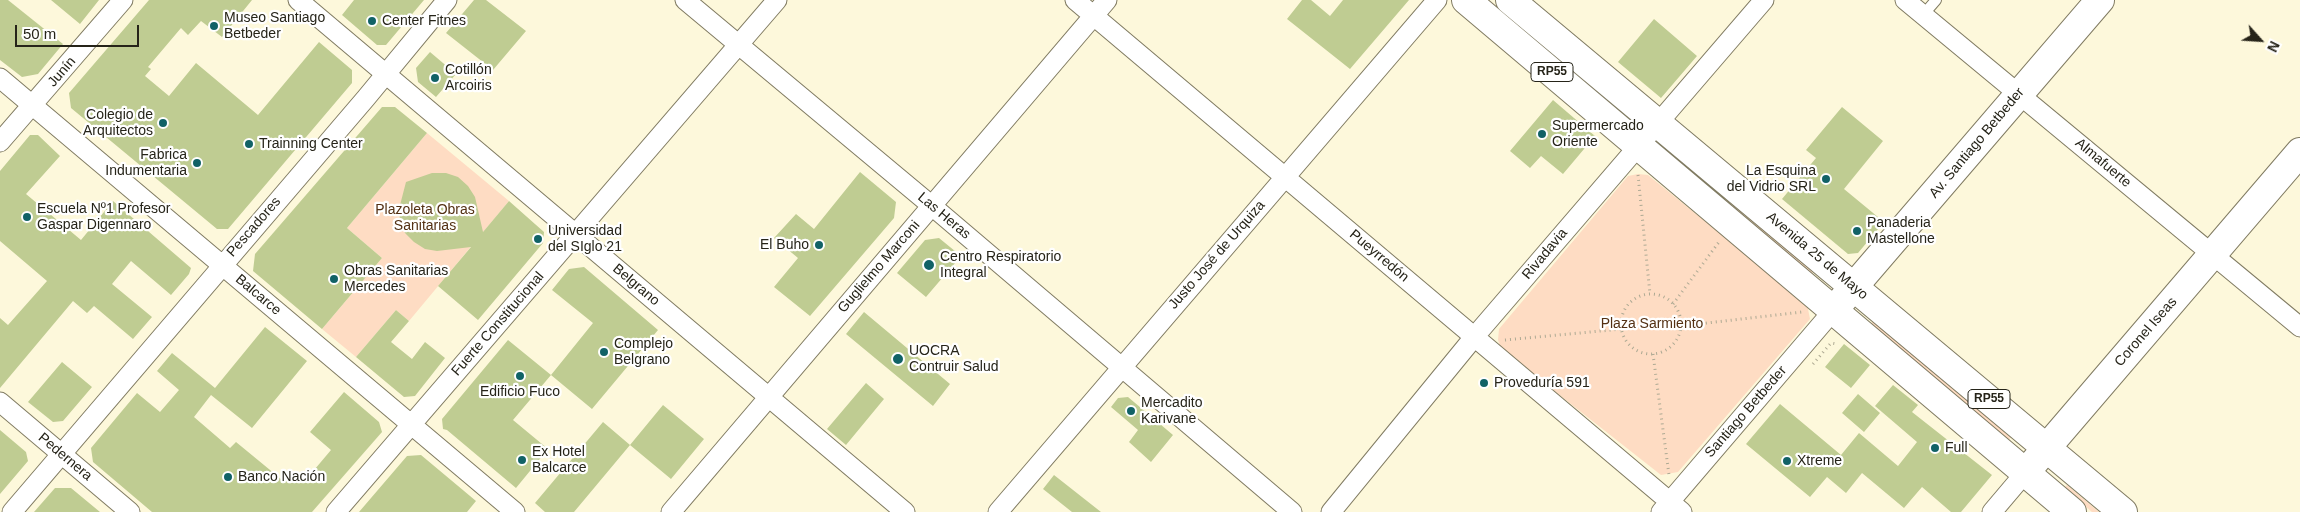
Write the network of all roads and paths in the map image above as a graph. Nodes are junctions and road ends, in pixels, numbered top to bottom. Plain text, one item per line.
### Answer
1 (123, 0) edge
2 (298, 0) edge
3 (447, 0) edge
4 (685, 0) edge
5 (777, 0) edge
6 (1075, 0) edge
7 (1108, 0) edge
8 (1437, 0) edge
9 (1466, 0) edge
10 (1510, 0) edge
11 (1764, 0) edge
12 (1905, 0) edge
13 (1936, 0) edge
14 (2100, 0) edge
15 (1923, 15) junction
16 (1094, 16) junction
17 (738, 44) junction
18 (386, 73) junction
19 (0, 78) edge
20 (2019, 94) junction
21 (33, 105) junction
22 (1658, 124) junction
23 (0, 142) edge
24 (1638, 144) junction
25 (2300, 152) edge
26 (1638, 174) dead end
27 (1284, 177) junction
28 (932, 206) junction
29 (575, 234) junction
30 (1724, 236) dead end
31 (2212, 254) junction
32 (222, 265) junction
33 (1854, 287) junction
34 (1650, 294) junction
35 (1673, 304) junction
36 (1821, 312) junction
37 (1681, 326) junction
38 (2300, 327) edge
39 (1622, 329) junction
40 (1475, 336) junction
41 (1498, 340) dead end
42 (1653, 354) junction
43 (1121, 366) junction
44 (768, 398) junction
45 (0, 402) edge
46 (412, 424) junction
47 (2047, 448) junction
48 (60, 453) junction
49 (2025, 473) junction
50 (1669, 475) dead end
51 (1671, 509) edge
52 (12, 512) edge
53 (130, 512) edge
54 (336, 512) edge
55 (515, 512) edge
56 (671, 512) edge
57 (905, 512) edge
58 (998, 512) edge
59 (1292, 512) edge
60 (1331, 512) edge
61 (1992, 512) edge
62 (2072, 512) edge
63 (2123, 512) edge

1 - 21 street, Junín
2 - 18 street, Belgrano
3 - 18 street, Pescadores
4 - 17 street, Las Heras
5 - 17 street, Fuerte Constitucional
6 - 16 street, Pueyrredón
7 - 16 street, Guglielmo Marconi
8 - 27 street, Justo José de Urquiza
9 - 24 main road, RP55
10 - 22 main road, Avenida 25 de Mayo / RP55
11 - 22 street, Rivadavia
12 - 15 street, Almafuerte
13 - 15 lane
14 - 20 main road, Av. Santiago Betbeder
15 - 20 street, Almafuerte
16 - 27 street, Pueyrredón
16 - 28 street, Guglielmo Marconi
17 - 28 street, Las Heras
17 - 29 street, Fuerte Constitucional
18 - 29 street, Belgrano
18 - 32 street, Pescadores
19 - 21 street, Balcarce
20 - 31 street, Almafuerte
20 - 33 main road, Av. Santiago Betbeder
21 - 23 street, Junín
21 - 32 street, Balcarce
22 - 24 street, Rivadavia
22 - 33 main road, Avenida 25 de Mayo / RP55
24 - 36 main road, RP55
24 - 40 street, Rivadavia
25 - 31 main road, Coronel Iseas
26 - 34 path
27 - 40 street, Pueyrredón
27 - 43 street, Justo José de Urquiza
28 - 43 street, Las Heras
28 - 44 street, Guglielmo Marconi
29 - 44 street, Belgrano
29 - 46 street, Fuerte Constitucional
30 - 35 path
31 - 38 street, Almafuerte
31 - 47 main road, Coronel Iseas
32 - 46 street, Balcarce
32 - 48 street, Pescadores
33 - 36 main road, Av. Santiago Betbeder
33 - 47 main road, Avenida 25 de Mayo / RP55
34 - 35 path
34 - 39 path
35 - 37 path
36 - 37 path
36 - 49 main road, RP55
36 - 51 street, Santiago Betbeder
37 - 42 path
39 - 41 path
39 - 42 path
40 - 51 street, Pueyrredón
40 - 60 street, Rivadavia
42 - 50 path
43 - 58 street, Justo José de Urquiza
43 - 59 street, Las Heras
44 - 56 street, Guglielmo Marconi
44 - 57 street, Belgrano
45 - 48 street, Pedernera
46 - 54 street, Fuerte Constitucional
46 - 55 street, Balcarce
47 - 49 main road, Coronel Iseas
47 - 63 main road, Avenida 25 de Mayo / RP55
48 - 52 street, Pescadores
48 - 53 street, Pedernera
49 - 61 street, Coronel Iseas
49 - 62 main road, RP55

